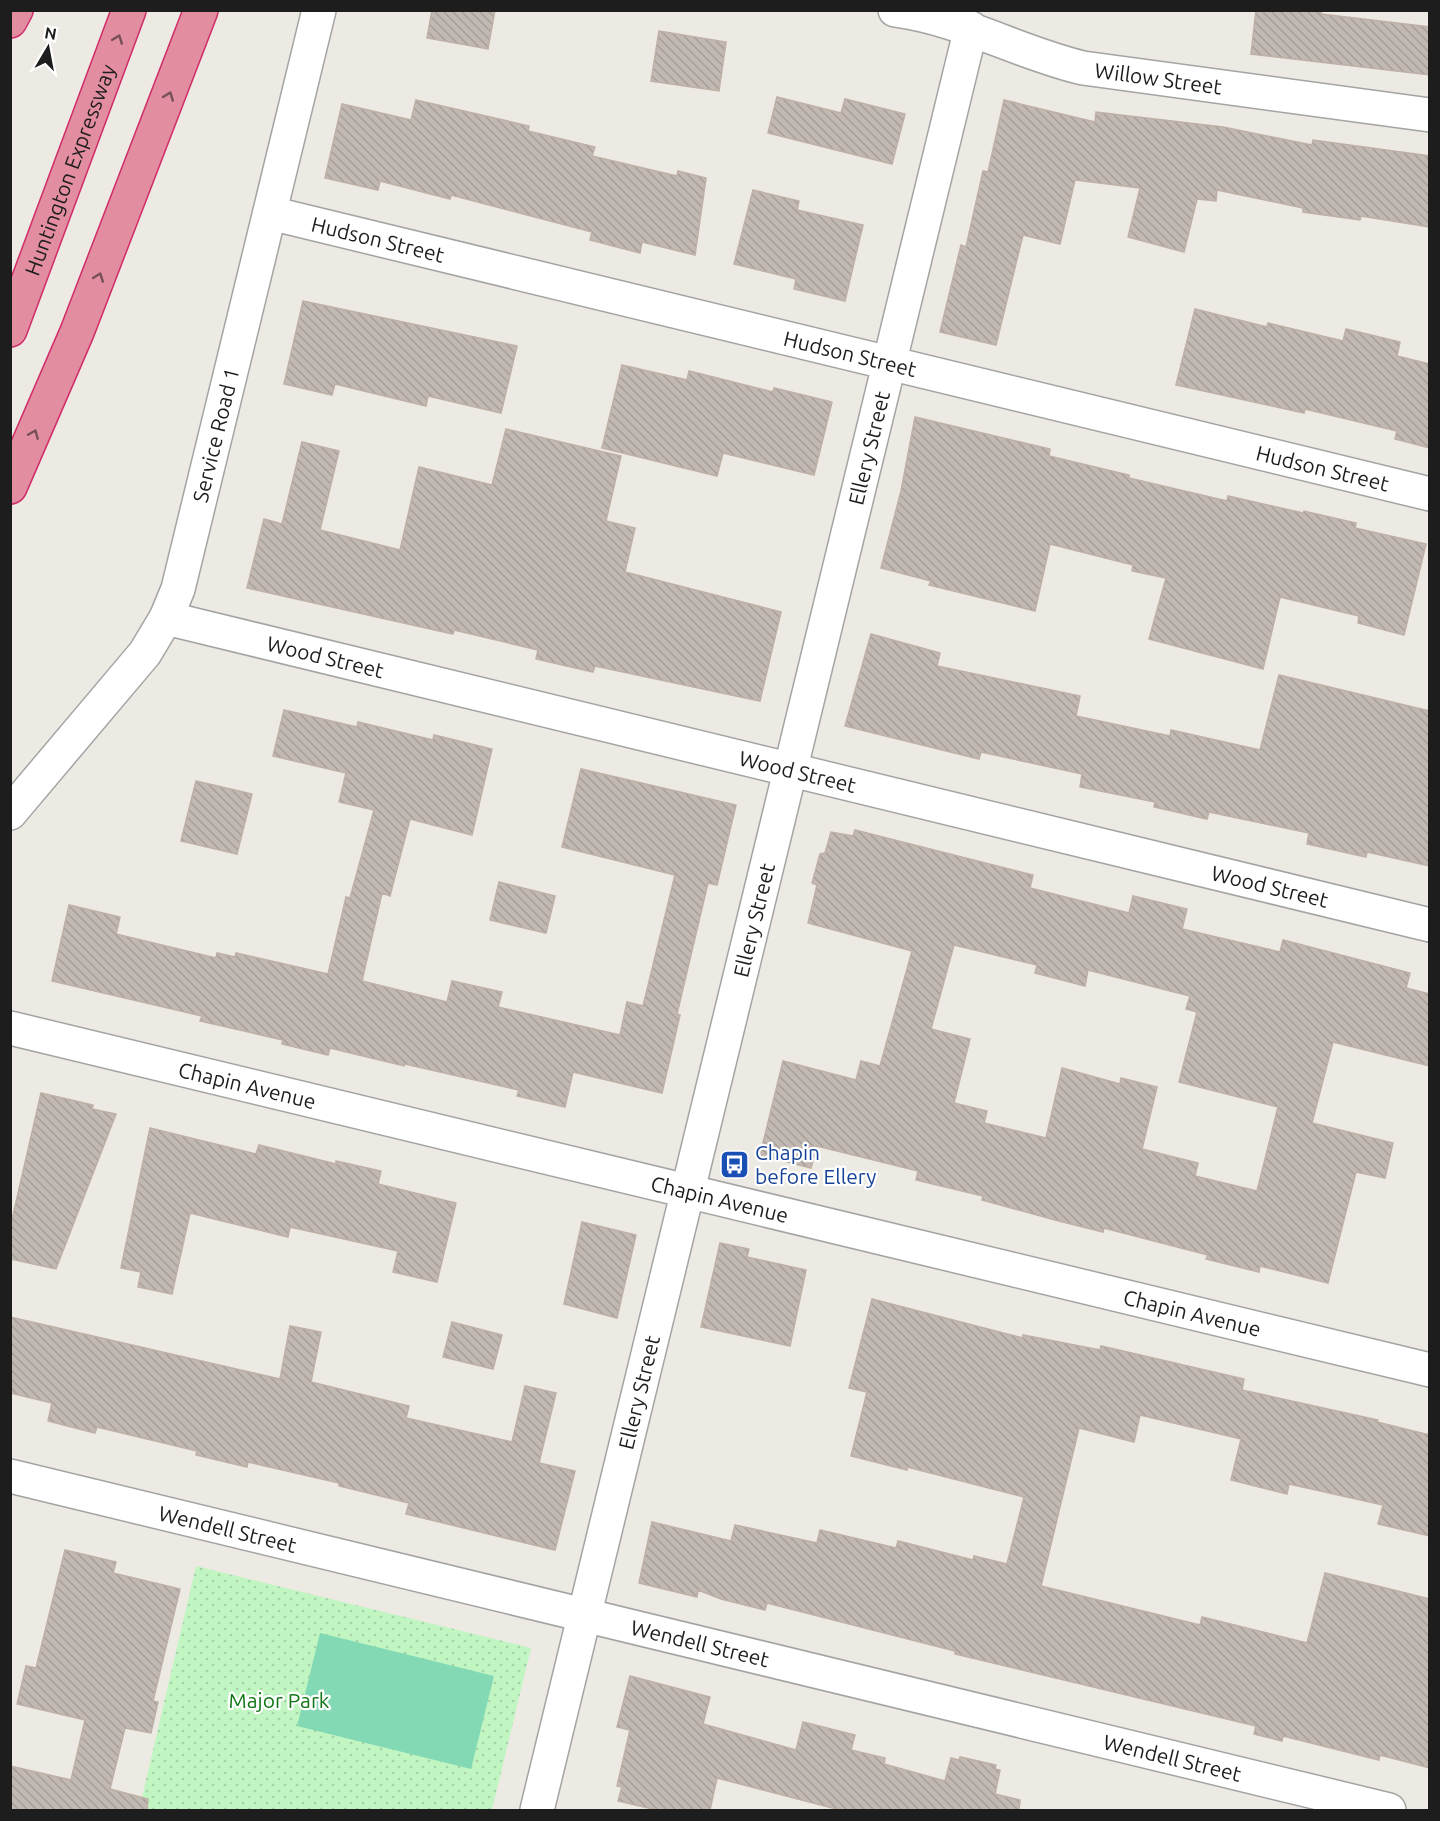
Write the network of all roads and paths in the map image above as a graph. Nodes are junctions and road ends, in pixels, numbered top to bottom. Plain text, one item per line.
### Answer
1 (16, 10) edge
2 (129, 10) edge
3 (201, 10) edge
4 (319, 10) edge
5 (895, 10) edge
6 (10, 21) edge
7 (971, 28) junction
8 (1430, 115) edge
9 (270, 213) junction
10 (10, 330) edge
11 (890, 364) junction
12 (10, 487) edge
13 (1430, 494) edge
14 (166, 618) junction
15 (790, 770) junction
16 (10, 813) edge
17 (1430, 925) edge
18 (10, 1028) edge
19 (688, 1192) junction
20 (1430, 1370) edge
21 (10, 1476) edge
22 (585, 1615) junction
23 (537, 1810) edge
24 (1389, 1810) edge

1 - 6 highway
10 -> 2 highway, Huntington Expressway
12 -> 3 highway
4 - 9 street, Service Road 1
5 - 7 street, Willow Street
7 - 8 street, Willow Street
7 - 11 street, Ellery Street
9 - 11 street, Hudson Street
9 - 14 street, Service Road 1
11 - 13 street, Hudson Street
11 - 15 street, Ellery Street
14 - 15 street, Wood Street
14 - 16 street, Service Road 1
15 - 17 street, Wood Street
15 - 19 street, Ellery Street
18 - 19 street, Chapin Avenue
19 - 20 street, Chapin Avenue
19 - 22 street, Ellery Street
21 - 22 street, Wendell Street
22 - 23 street, Ellery Street
22 - 24 street, Wendell Street

